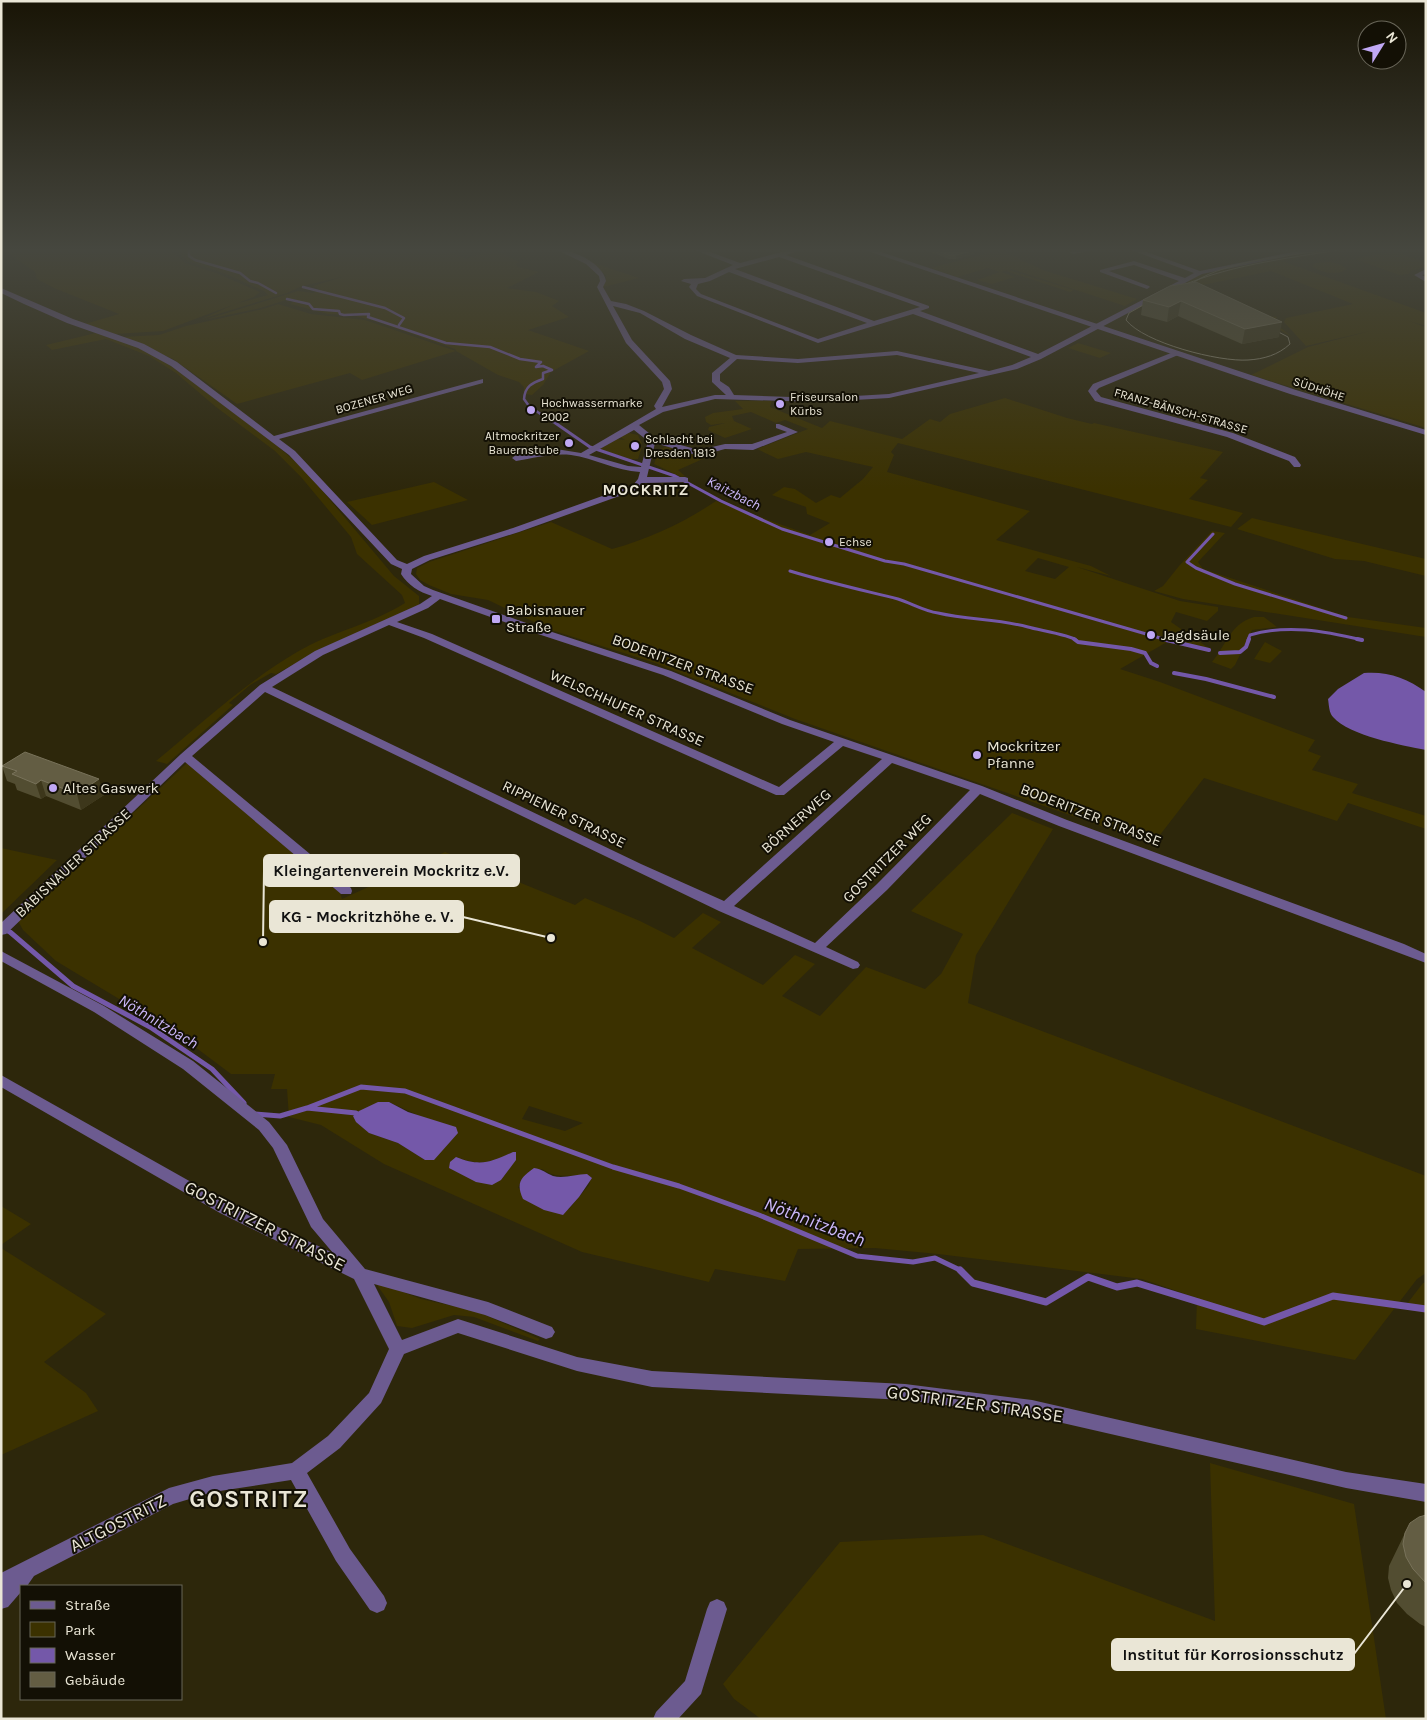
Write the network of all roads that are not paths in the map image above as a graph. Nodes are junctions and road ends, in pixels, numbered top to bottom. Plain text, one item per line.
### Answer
1 (95, 329) edge
2 (621, 329) edge
3 (674, 329) edge
4 (788, 329) edge
5 (857, 329) edge
6 (962, 329) edge
7 (1090, 329) edge
8 (1106, 329) edge
9 (1179, 354) junction
10 (735, 357) junction
11 (1038, 357) junction
12 (990, 373) junction
13 (480, 381) dead end
14 (732, 396) junction
15 (660, 410) junction
16 (635, 426) junction
17 (779, 426) dead end
18 (1426, 433) edge
19 (274, 438) junction
20 (652, 440) junction
21 (581, 456) junction
22 (516, 458) dead end
23 (1297, 465) dead end
24 (644, 470) junction
25 (681, 479) dead end
26 (408, 568) junction
27 (439, 595) junction
28 (389, 622) junction
29 (264, 686) junction
30 (841, 742) junction
31 (185, 756) junction
32 (890, 758) junction
33 (978, 789) junction
34 (346, 891) dead end
35 (724, 908) junction
36 (4, 928) edge
37 (817, 948) junction
38 (1, 955) edge
39 (1426, 959) edge
40 (853, 965) dead end
41 (1, 1080) edge
42 (360, 1274) junction
43 (546, 1332) dead end
44 (398, 1349) junction
45 (296, 1471) junction
46 (1426, 1493) edge
47 (32, 1567) junction
48 (1, 1583) edge
49 (1, 1600) edge
50 (378, 1603) dead end
51 (717, 1609) dead end
52 (662, 1719) edge

1 - 19 street, BODERITZER STRASSE
2 - 15 street
3 - 10 street
4 - 5 street
6 - 11 street
7 - 11 street
8 - 9 street, SÜDHÖHE
9 - 18 street, SÜDHÖHE
9 - 23 street, FRANZ-BÄNSCH-STRASSE
10 - 12 street
10 - 14 street
11 - 12 street
12 - 14 street
13 - 19 street, BOZENER WEG
14 - 15 street
15 - 16 street
16 - 20 street
16 - 21 street
17 - 20 street
19 - 26 street, BODERITZER STRASSE
20 - 24 street
21 - 22 street
21 - 24 street
24 - 25 street
24 - 26 street
26 - 27 street, BODERITZER STRASSE
27 - 28 street, BABISNAUER STRASSE
27 - 30 street, BODERITZER STRASSE
28 - 29 street, BABISNAUER STRASSE
28 - 30 street, WELSCHHUFER STRASSE
29 - 31 street, BABISNAUER STRASSE
29 - 35 street, RIPPIENER STRASSE
30 - 32 street, BODERITZER STRASSE
31 - 34 street
31 - 36 street, BABISNAUER STRASSE
32 - 33 street, BODERITZER STRASSE
32 - 35 street, BÖRNERWEG
33 - 37 street, GOSTRITZER WEG
33 - 39 street, BODERITZER STRASSE
35 - 37 street, RIPPIENER STRASSE
37 - 40 street, RIPPIENER STRASSE
38 - 42 street
41 - 42 street, GOSTRITZER STRASSE
42 - 43 street, GOSTRITZER STRASSE
42 - 44 street
44 - 45 street, ALTGOSTRITZ
44 - 46 street, GOSTRITZER STRASSE
45 - 47 street, ALTGOSTRITZ
45 - 50 street
47 - 48 street, ALTGOSTRITZ
47 - 49 street, ALTGOSTRITZ
51 - 52 street

